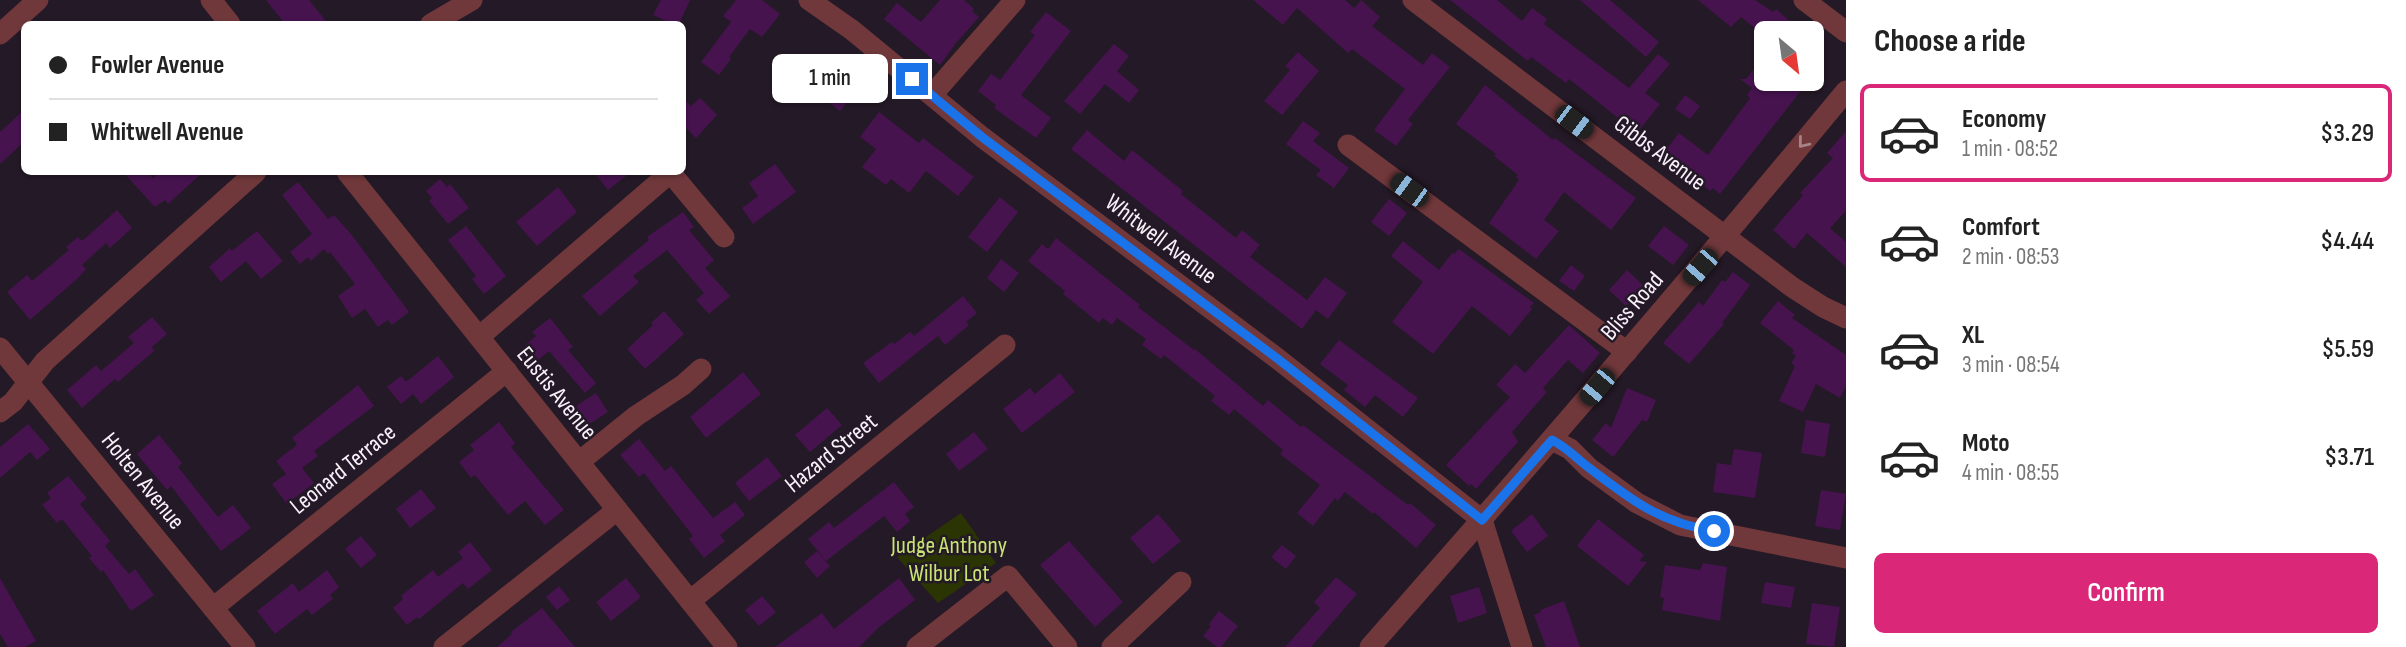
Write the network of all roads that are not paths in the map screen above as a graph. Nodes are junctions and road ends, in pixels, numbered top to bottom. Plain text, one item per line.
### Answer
1 (38, 0) edge
2 (211, 0) edge
3 (472, 0) edge
4 (809, 0) edge
5 (1015, 0) edge
6 (1413, 0) edge
7 (1804, 0) edge
8 (228, 21) edge
9 (436, 21) edge
10 (1846, 32) edge
11 (0, 34) edge
12 (1846, 91) edge
13 (932, 95) junction
14 (1348, 145) dead end
15 (253, 175) edge
16 (349, 175) edge
17 (668, 175) edge
18 (673, 175) edge
19 (1727, 236) junction
20 (724, 237) dead end
21 (1846, 318) edge
22 (479, 337) junction
23 (1005, 345) dead end
24 (0, 348) edge
25 (1627, 352) junction
26 (701, 369) dead end
27 (507, 371) junction
28 (28, 382) junction
29 (0, 412) edge
30 (1552, 440) junction
31 (579, 462) junction
32 (617, 510) junction
33 (1482, 520) junction
34 (1846, 558) edge
35 (1181, 582) dead end
36 (690, 601) junction
37 (213, 608) junction
38 (245, 647) edge
39 (444, 647) edge
40 (726, 647) edge
41 (917, 647) edge
42 (1067, 647) edge
43 (1112, 647) edge
44 (1370, 647) edge
45 (1522, 647) edge

1 - 11 street
2 - 8 street
3 - 9 street
4 - 13 street, Whitwell Avenue
5 - 13 street
6 - 19 street, Gibbs Avenue
7 - 10 street
12 -> 19 street, Bliss Road
13 - 33 street, Whitwell Avenue
14 - 25 street
15 - 28 street
16 - 22 street, Eustis Avenue
17 - 22 street
18 - 20 street
19 - 21 street, Gibbs Avenue
19 - 25 street, Bliss Road
22 - 27 street, Eustis Avenue
23 - 36 street, Hazard Street
24 - 28 street, Holten Avenue
25 - 30 street, Bliss Road
26 - 31 street
27 - 31 street, Eustis Avenue
27 - 37 street, Leonard Terrace
28 - 29 street
28 - 37 street, Holten Avenue
30 - 33 street, Bliss Road
30 - 34 street
31 - 32 street, Eustis Avenue
32 - 36 street, Eustis Avenue
32 - 39 street
33 - 44 street, Bliss Road
33 - 45 street
35 - 43 street
36 - 40 street, Eustis Avenue
37 - 38 street, Holten Avenue
41 - 42 street

